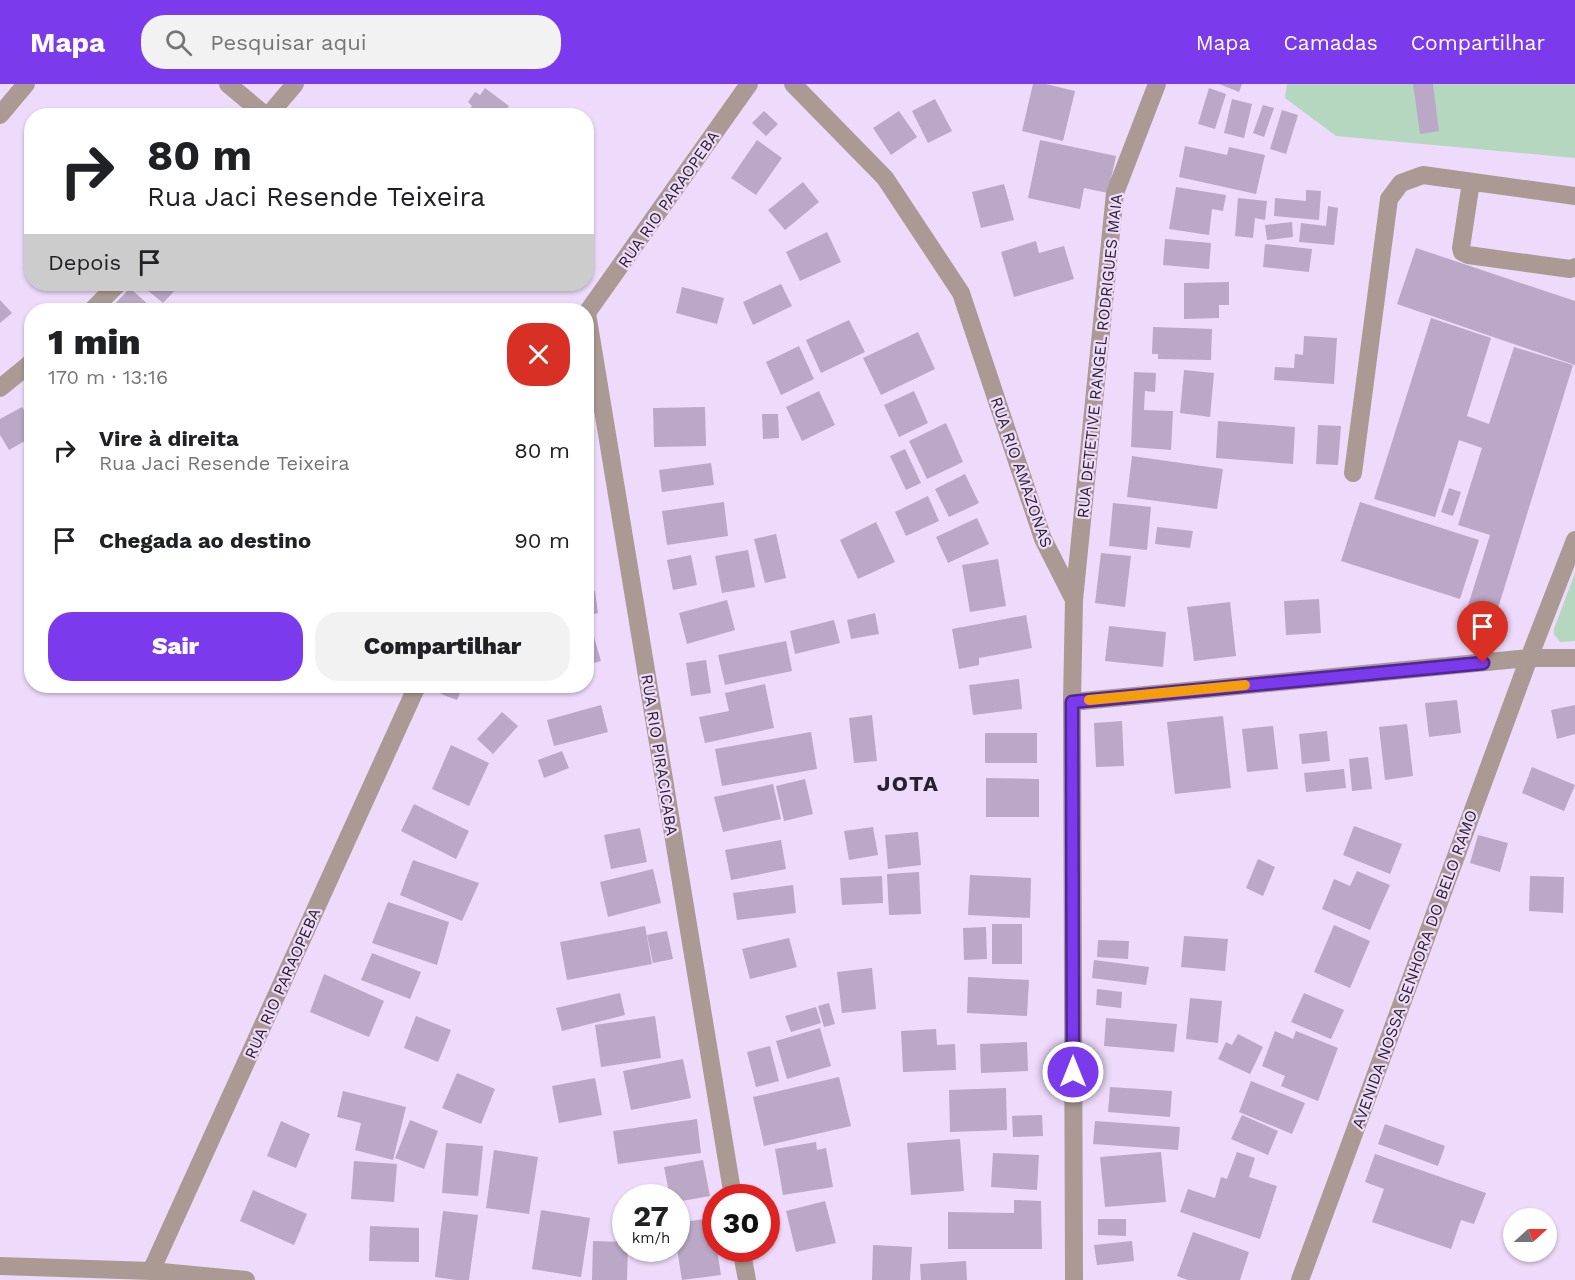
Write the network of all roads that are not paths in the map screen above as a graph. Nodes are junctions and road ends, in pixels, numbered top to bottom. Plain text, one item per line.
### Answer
1 (26, 84) edge
2 (228, 84) edge
3 (295, 84) edge
4 (749, 84) edge
5 (793, 84) edge
6 (1157, 84) edge
7 (257, 108) edge
8 (274, 108) edge
9 (0, 115) edge
10 (1471, 182) junction
11 (1575, 196) edge
12 (1575, 267) edge
13 (111, 291) edge
14 (99, 303) edge
15 (594, 304) edge
16 (594, 356) edge
17 (24, 368) edge
18 (0, 388) edge
19 (1353, 473) dead end
20 (1575, 540) edge
21 (1074, 600) junction
22 (1528, 658) junction
23 (1575, 658) edge
24 (414, 693) edge
25 (1072, 702) junction
26 (731, 1184) edge
27 (744, 1262) edge
28 (0, 1266) edge
29 (149, 1276) edge
30 (246, 1280) edge
31 (747, 1280) edge
32 (1074, 1280) edge
33 (1300, 1280) edge

1 - 9 street
2 - 7 street
3 - 8 street
4 - 15 street, RUA RIO PARAOPEBA
5 - 21 street, RUA RIO AMAZONAS
6 - 21 street, RUA DETETIVE RANGEL RODRIGUES MAIA
10 - 11 street
10 - 12 street
10 - 19 street
13 - 14 street
16 - 26 street, RUA RIO PIRACICABA
17 - 18 street
20 - 22 street, AVENIDA NOSSA SENHORA DO BELO RAMO
21 - 25 street, RUA RIO AMAZONAS
22 - 23 street
22 - 25 street
22 - 33 street, AVENIDA NOSSA SENHORA DO BELO RAMO
24 - 29 street, RUA RIO PARAOPEBA
25 - 32 street, RUA RIO AMAZONAS
27 - 31 street
28 - 29 street
29 - 30 street

